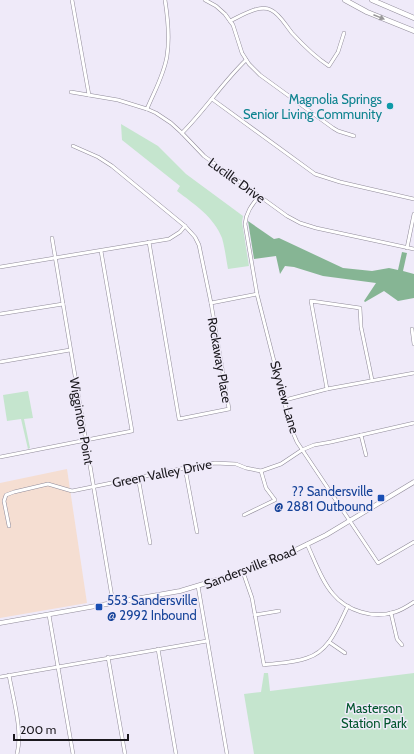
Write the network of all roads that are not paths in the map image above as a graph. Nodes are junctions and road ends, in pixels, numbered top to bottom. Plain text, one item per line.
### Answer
1 (72, 0) edge
2 (165, 0) edge
3 (205, 0) edge
4 (345, 0) edge
5 (372, 0) edge
6 (414, 18) edge
7 (230, 21) junction
8 (414, 31) edge
9 (344, 33) dead end
10 (246, 60) junction
11 (71, 92) dead end
12 (89, 95) junction
13 (212, 99) junction
14 (147, 109) junction
15 (182, 133) junction
16 (354, 136) dead end
17 (73, 146) dead end
18 (259, 196) junction
19 (414, 199) edge
20 (414, 214) edge
21 (185, 226) junction
22 (52, 238) dead end
23 (149, 242) junction
24 (407, 248) junction
25 (414, 249) edge
26 (101, 250) junction
27 (55, 258) junction
28 (0, 267) edge
29 (257, 294) junction
30 (211, 303) junction
31 (63, 304) junction
32 (0, 314) edge
33 (412, 329) dead end
34 (414, 344) edge
35 (70, 350) junction
36 (0, 362) edge
37 (414, 373) edge
38 (372, 380) junction
39 (327, 388) junction
40 (285, 400) junction
41 (414, 423) edge
42 (361, 435) junction
43 (86, 441) junction
44 (302, 450) junction
45 (366, 455) dead end
46 (0, 457) edge
47 (185, 468) junction
48 (261, 471) junction
49 (138, 477) junction
50 (414, 482) edge
51 (93, 486) junction
52 (244, 515) dead end
53 (349, 521) junction
54 (9, 526) dead end
55 (197, 532) dead end
56 (414, 542) edge
57 (150, 543) dead end
58 (307, 544) junction
59 (243, 572) junction
60 (198, 586) junction
61 (414, 602) edge
62 (113, 603) junction
63 (348, 606) junction
64 (280, 611) dead end
65 (391, 613) junction
66 (49, 615) junction
67 (255, 615) junction
68 (0, 623) edge
69 (207, 641) junction
70 (330, 642) junction
71 (402, 645) dead end
72 (158, 649) junction
73 (345, 653) dead end
74 (108, 657) junction
75 (58, 666) junction
76 (9, 675) junction
77 (0, 677) edge
78 (17, 754) edge
79 (73, 754) edge
80 (125, 754) edge
81 (176, 754) edge
82 (227, 754) edge

1 - 12 street
2 - 14 street
3 - 7 street
4 -> 8 main road
5 - 6 main road
7 - 9 street
7 - 10 street
10 - 13 street
10 - 16 street
11 - 12 street, Lucille Drive
12 - 14 street, Lucille Drive
13 - 15 street
13 - 19 street
14 - 15 street, Lucille Drive
15 - 18 street, Lucille Drive
17 - 21 street, Rockaway Place
18 - 24 street, Lucille Drive
18 - 29 street, Skyview Lane
20 - 24 street
21 - 23 street
21 - 30 street, Rockaway Place
22 - 27 street, Wigginton Point
23 - 26 street
23 - 30 street, Rockaway Place
24 - 25 street, Lucille Drive
26 - 27 street
26 - 43 street
27 - 28 street
27 - 31 street, Wigginton Point
29 - 30 street
29 - 40 street, Skyview Lane
31 - 32 street
31 - 35 street, Wigginton Point
33 - 34 street
35 - 36 street
35 - 43 street, Wigginton Point
37 - 38 street
38 - 39 street
38 - 39 street
39 - 40 street
40 - 44 street, Skyview Lane
41 - 42 street
42 - 44 street
42 - 45 street
43 - 46 street
43 - 51 street, Wigginton Point
44 - 48 street
44 - 53 street, Skyview Lane
47 - 48 street, Green Valley Drive
47 - 49 street, Green Valley Drive
47 - 55 street
48 - 52 street
49 - 51 street, Green Valley Drive
49 - 57 street
50 - 53 street, Sandersville Road
51 - 54 street, Green Valley Drive
51 - 62 street, Wigginton Point
53 - 56 street, Skyview Lane
53 - 58 street, Sandersville Road
58 - 59 street, Sandersville Road
58 - 63 street
59 - 60 street, Sandersville Road
59 - 67 street
60 - 62 street, Sandersville Road
60 - 69 street
61 - 65 street
62 - 66 street, Sandersville Road
63 - 65 street
63 - 70 street
64 - 67 street
65 - 71 street
66 - 68 street, Sandersville Road
66 - 75 street
67 - 70 street
69 - 72 street
69 - 82 street
70 - 73 street
72 - 74 street
72 - 81 street
74 - 75 street
74 - 80 street
75 - 76 street
75 - 79 street
76 - 77 street
76 - 78 street

